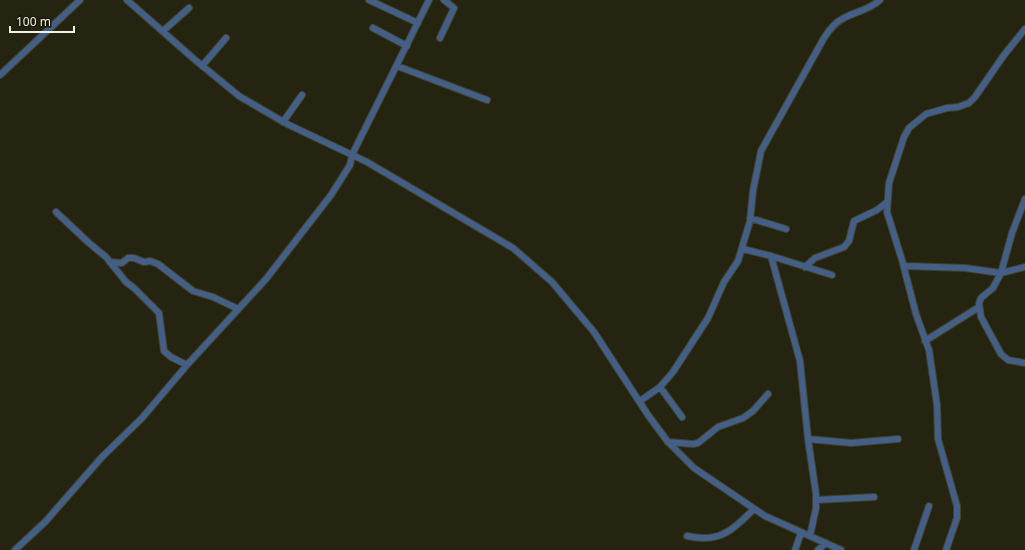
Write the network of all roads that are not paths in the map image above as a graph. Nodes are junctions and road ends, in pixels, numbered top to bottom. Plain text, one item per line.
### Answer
1 (80, 0) edge
2 (127, 0) edge
3 (369, 0) edge
4 (429, 0) edge
5 (444, 0) edge
6 (880, 0) edge
7 (135, 2) edge
8 (189, 8) dead end
9 (418, 23) junction
10 (373, 28) dead end
11 (1025, 29) edge
12 (163, 31) junction
13 (226, 38) dead end
14 (440, 38) dead end
15 (407, 46) junction
16 (202, 66) junction
17 (396, 66) junction
18 (0, 75) edge
19 (302, 95) dead end
20 (486, 100) dead end
21 (283, 122) junction
22 (352, 155) junction
23 (1025, 199) edge
24 (887, 202) junction
25 (56, 212) dead end
26 (750, 218) junction
27 (786, 229) dead end
28 (743, 250) junction
29 (772, 256) junction
30 (110, 262) junction
31 (904, 266) junction
32 (805, 267) junction
33 (1025, 268) edge
34 (1001, 273) junction
35 (832, 275) dead end
36 (979, 307) junction
37 (238, 309) junction
38 (925, 341) junction
39 (1025, 363) edge
40 (187, 365) junction
41 (660, 387) junction
42 (768, 394) dead end
43 (640, 401) junction
44 (682, 417) dead end
45 (808, 439) junction
46 (898, 439) dead end
47 (668, 442) junction
48 (874, 497) dead end
49 (816, 500) junction
50 (929, 506) dead end
51 (754, 509) junction
52 (801, 532) junction
53 (687, 536) dead end
54 (810, 536) junction
55 (826, 543) junction
56 (15, 550) edge
57 (795, 550) edge
58 (818, 550) edge
59 (841, 550) edge
60 (914, 550) edge
61 (946, 550) edge

1 - 18 street
2 - 7 street
3 - 9 street
4 - 9 street
5 - 14 street
6 - 26 street
7 - 12 street
8 - 12 street
9 - 15 street
10 - 15 street
11 - 24 street
12 - 16 street
13 - 16 street
15 - 17 street
16 - 21 street
17 - 20 street
17 - 22 street
19 - 21 street
21 - 22 street
22 - 37 street
22 - 43 street
23 - 34 street
24 - 31 street
24 - 32 street
25 - 30 street
26 - 27 street
26 - 28 street
28 - 29 street
28 - 41 street
29 - 32 street
29 - 45 street
30 - 37 street
30 - 40 street
31 - 34 street
31 - 38 street
32 - 35 street
33 - 34 street
34 - 36 street
36 - 38 street
36 - 39 street
37 - 40 street
38 - 61 street
40 - 56 street
41 - 43 street
41 - 44 street
42 - 47 street
43 - 47 street
45 - 46 street
45 - 49 street
47 - 51 street
48 - 49 street
49 - 54 street
50 - 60 street
51 - 52 street
51 - 53 street
52 - 54 street
52 - 57 street
54 - 55 street
55 - 58 street
55 - 59 street

